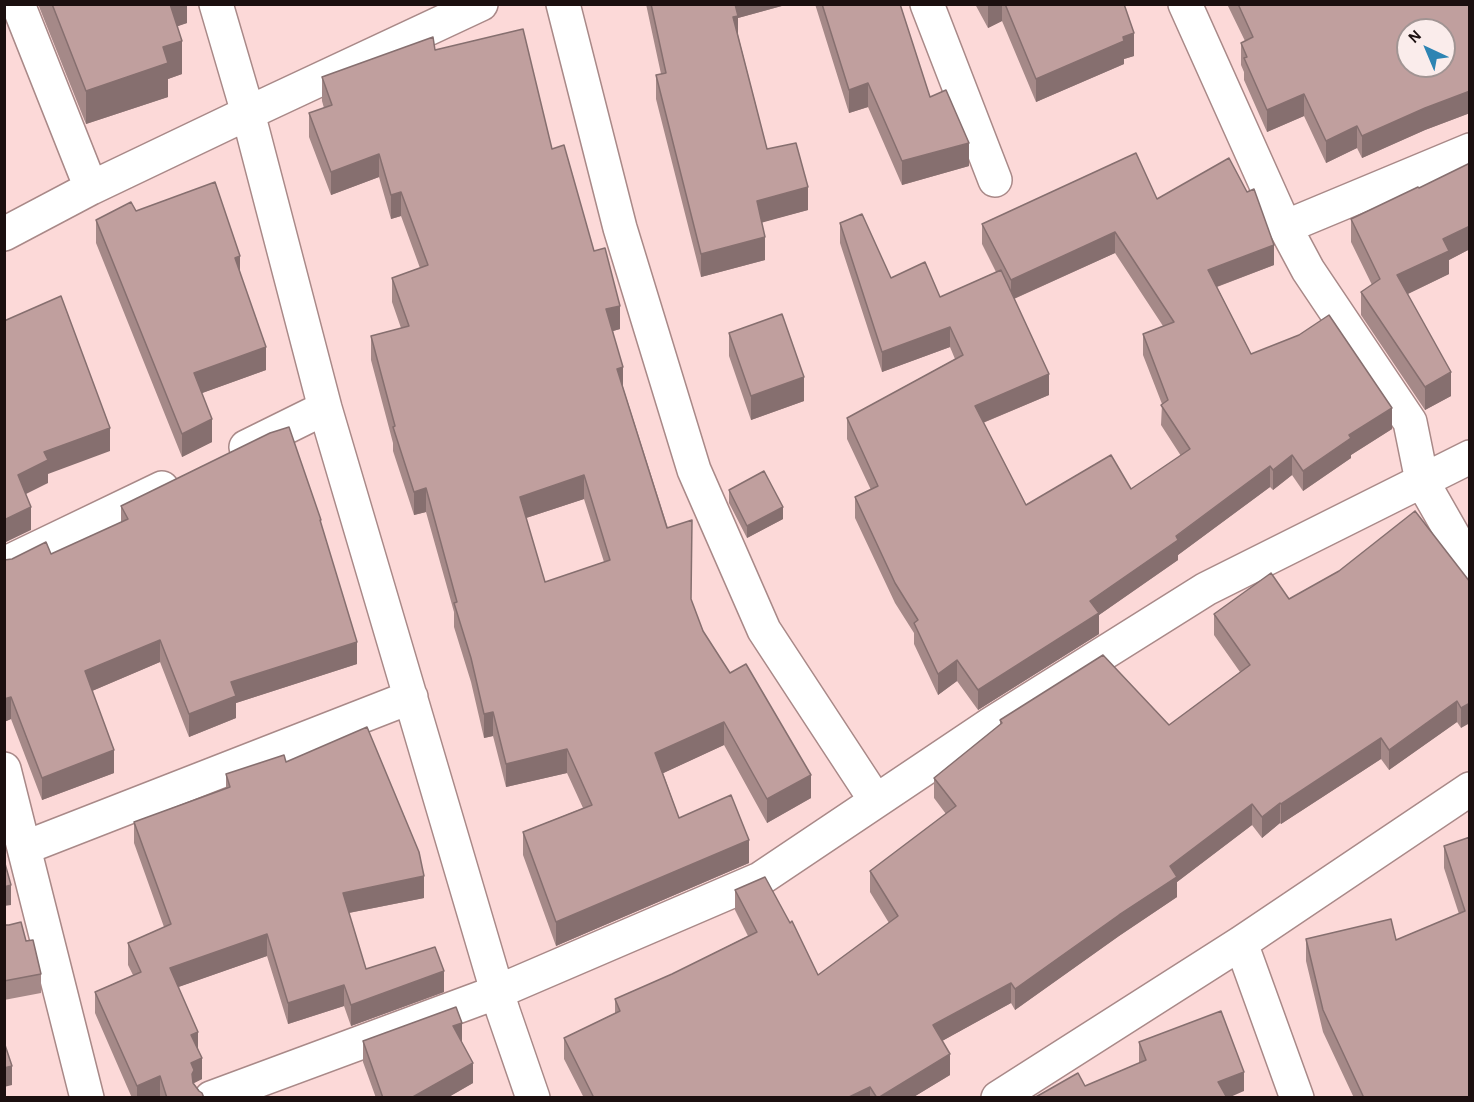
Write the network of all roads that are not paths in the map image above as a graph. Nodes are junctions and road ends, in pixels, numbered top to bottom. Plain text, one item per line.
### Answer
1 (18, 4) edge
2 (216, 4) edge
3 (481, 4) edge
4 (563, 4) edge
5 (927, 4) edge
6 (1185, 4) edge
7 (248, 112) junction
8 (1470, 150) edge
9 (995, 180) dead end
10 (91, 188) junction
11 (1285, 227) junction
12 (4, 234) edge
13 (325, 408) junction
14 (1470, 457) edge
15 (218, 460) edge
16 (186, 476) edge
17 (1422, 481) junction
18 (4, 564) edge
19 (1470, 566) edge
20 (411, 697) junction
21 (4, 769) edge
22 (1470, 789) edge
23 (876, 801) junction
24 (24, 848) junction
25 (1241, 943) junction
26 (497, 992) junction
27 (87, 1098) edge
28 (211, 1098) edge
29 (533, 1098) edge
30 (998, 1098) edge
31 (1297, 1098) edge

1 - 10 street
2 - 7 street
3 - 7 street
4 - 23 street
5 - 9 street
6 - 11 street
7 - 10 street
7 - 13 street
8 - 11 street
10 - 12 street
11 - 17 street
13 - 15 street
13 - 20 street
14 - 17 street
16 - 18 street
17 - 19 street
17 - 23 street
20 - 24 street
20 - 26 street
21 - 24 street
22 - 25 street
23 - 26 street
24 - 27 street
25 - 30 street
25 - 31 street
26 - 28 street
26 - 29 street

